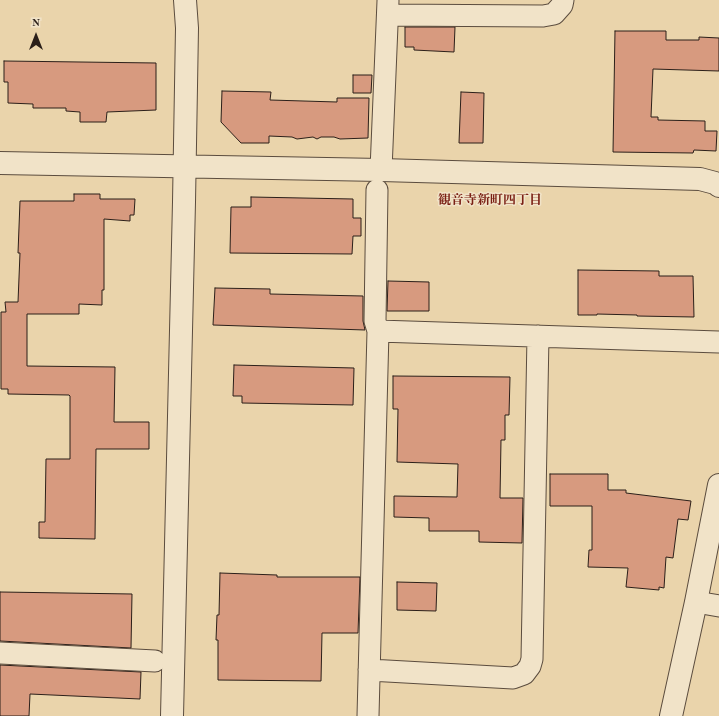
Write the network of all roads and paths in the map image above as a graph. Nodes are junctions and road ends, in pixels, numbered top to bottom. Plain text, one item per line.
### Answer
1 (185, 0) edge
2 (563, 0) edge
3 (388, 7) edge
4 (0, 164) edge
5 (184, 166) junction
6 (379, 180) junction
7 (719, 186) edge
8 (378, 331) junction
9 (538, 336) junction
10 (719, 342) edge
11 (719, 485) edge
12 (696, 602) junction
13 (719, 606) edge
14 (0, 653) edge
15 (155, 661) dead end
16 (369, 670) junction
17 (172, 716) edge
18 (368, 716) edge
19 (671, 716) edge

1 - 5 street
2 - 3 street
3 - 6 street
4 - 5 street
5 - 6 street
5 - 17 street
6 - 7 street
6 - 8 street
8 - 9 street
8 - 16 street
9 - 10 street
9 - 16 street
11 - 12 street
12 - 13 street
12 - 19 street
14 - 15 street
16 - 18 street

